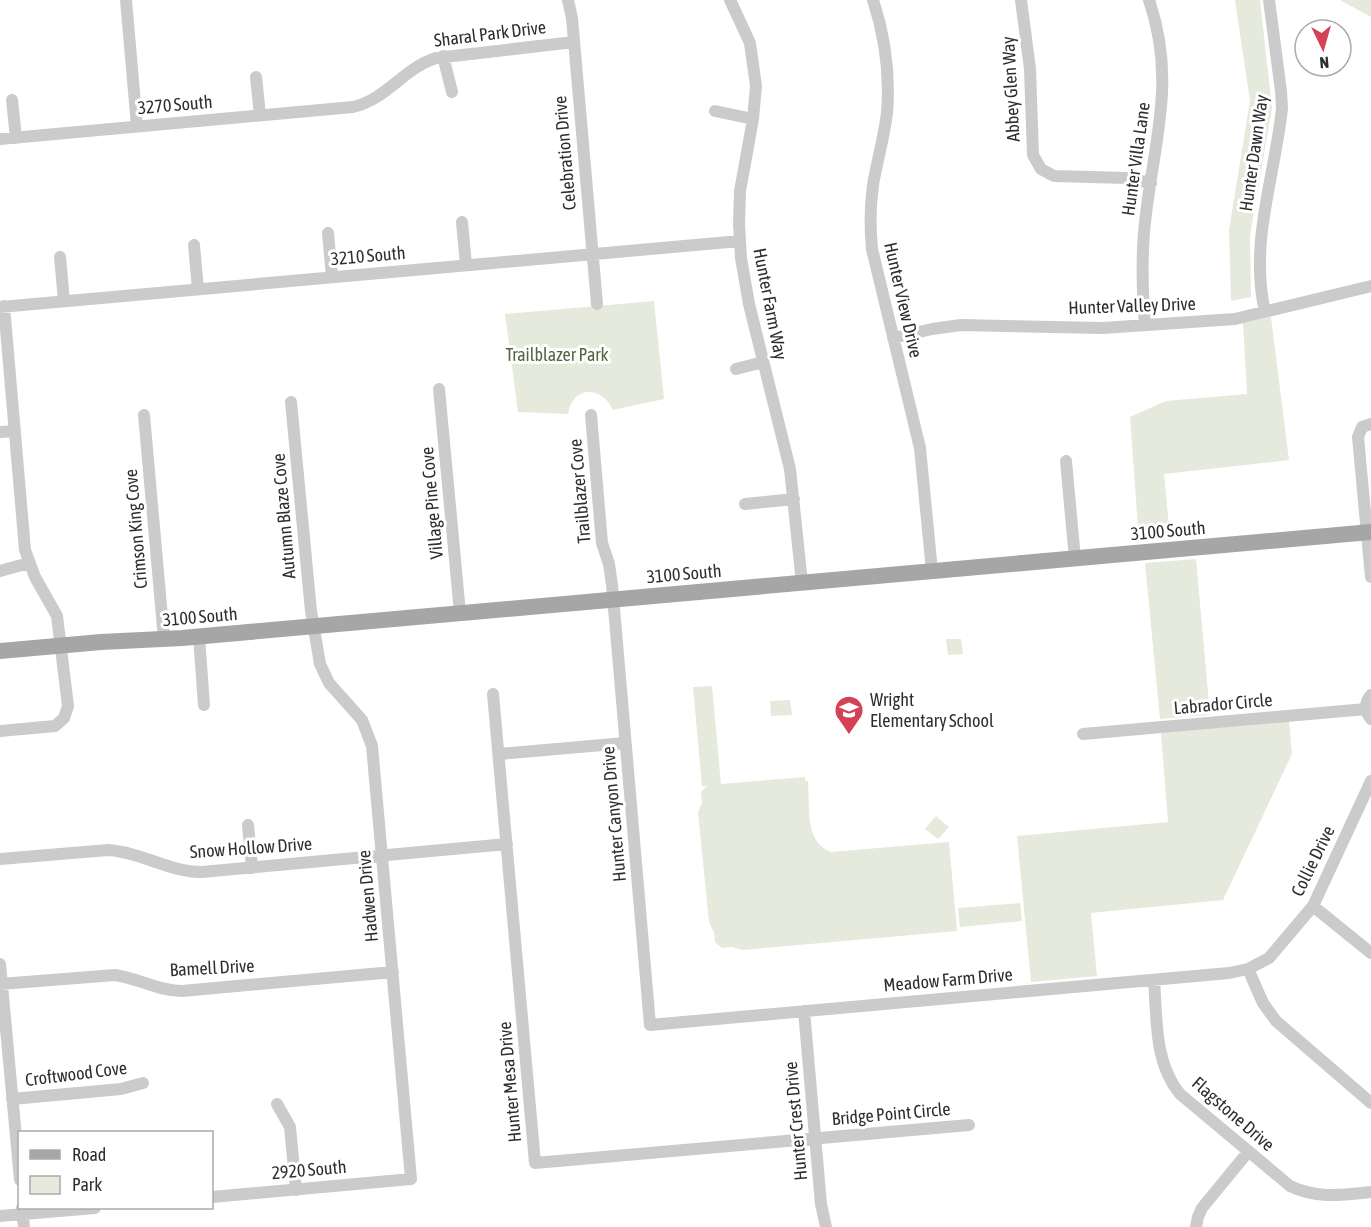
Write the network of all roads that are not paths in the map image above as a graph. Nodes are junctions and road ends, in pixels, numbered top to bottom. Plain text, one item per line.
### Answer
1 (126, 0) edge
2 (568, 0) edge
3 (730, 0) edge
4 (873, 0) edge
5 (1021, 0) edge
6 (1149, 0) edge
7 (1269, 0) edge
8 (574, 42) junction
9 (443, 56) junction
10 (256, 77) dead end
11 (452, 92) dead end
12 (12, 100) dead end
13 (353, 106) joint
14 (715, 111) dead end
15 (260, 115) junction
16 (753, 119) junction
17 (137, 126) junction
18 (16, 138) junction
19 (0, 139) edge
20 (1151, 183) junction
21 (462, 222) dead end
22 (328, 233) dead end
23 (740, 241) junction
24 (194, 245) dead end
25 (593, 254) junction
26 (60, 257) dead end
27 (466, 265) junction
28 (332, 277) junction
29 (1371, 286) edge
30 (198, 289) junction
31 (64, 301) junction
32 (597, 304) dead end
33 (2, 307) edge
34 (1264, 312) junction
35 (1145, 325) junction
36 (893, 338) junction
37 (763, 362) junction
38 (736, 369) dead end
39 (439, 389) dead end
40 (291, 402) dead end
41 (591, 414) dead end
42 (144, 415) dead end
43 (1366, 426) edge
44 (15, 431) junction
45 (0, 432) edge
46 (1066, 461) dead end
47 (794, 499) junction
48 (745, 504) dead end
49 (1369, 532) edge
50 (1075, 559) junction
51 (29, 563) junction
52 (0, 571) edge
53 (932, 571) junction
54 (1371, 577) edge
55 (802, 583) junction
56 (613, 600) junction
57 (460, 613) junction
58 (314, 626) junction
59 (199, 637) junction
60 (164, 639) junction
61 (62, 646) junction
62 (0, 651) edge
63 (493, 694) dead end
64 (1371, 695) edge
65 (204, 705) dead end
66 (1369, 714) edge
67 (0, 731) edge
68 (1083, 734) dead end
69 (625, 743) junction
70 (499, 754) junction
71 (1371, 782) edge
72 (248, 825) dead end
73 (507, 844) junction
74 (382, 856) junction
75 (0, 859) edge
76 (252, 868) junction
77 (1313, 906) junction
78 (1371, 953) edge
79 (0, 964) edge
80 (1248, 969) junction
81 (393, 972) junction
82 (1154, 980) junction
83 (1, 984) edge
84 (804, 1011) junction
85 (651, 1025) joint
86 (143, 1083) dead end
87 (12, 1099) junction
88 (1371, 1102) edge
89 (277, 1104) dead end
90 (969, 1125) dead end
91 (815, 1138) junction
92 (1248, 1152) junction
93 (18, 1160) edge
94 (411, 1179) joint
95 (296, 1190) junction
96 (1371, 1192) edge
97 (213, 1197) edge
98 (71, 1209) edge
99 (22, 1211) edge
100 (0, 1216) edge
101 (24, 1227) edge
102 (826, 1227) edge
103 (1197, 1227) edge

1 - 17 street
2 - 8 street, Celebration Drive
3 - 16 street, Hunter Farm Way
4 - 36 street, Hunter View Drive
5 - 20 street, Abbey Glen Way
6 - 20 street, Hunter Villa Lane
7 - 34 street, Hunter Dawn Way
8 - 9 street, Sharal Park Drive
8 - 25 street, Celebration Drive
9 - 11 street
9 - 13 street, Sharal Park Drive
10 - 15 street
12 - 18 street
13 - 15 street, 3270 South
14 - 16 street
15 - 17 street, 3270 South
16 - 23 street, Hunter Farm Way
17 - 18 street, 3270 South
18 - 19 street, 3270 South
20 - 35 street, Hunter Villa Lane
21 - 27 street
22 - 28 street
23 - 25 street, 3210 South
23 - 37 street, Hunter Farm Way
24 - 30 street
25 - 27 street, 3210 South
25 - 32 street, Celebration Drive
26 - 31 street
27 - 28 street, 3210 South
28 - 30 street, 3210 South
29 - 34 street, Hunter Valley Drive
30 - 31 street, 3210 South
31 - 33 street, 3210 South
33 - 44 street
34 - 35 street, Hunter Valley Drive
35 - 36 street, Hunter Valley Drive
36 - 53 street, Hunter View Drive
37 - 38 street
37 - 47 street, Hunter Farm Way
39 - 57 street, Village Pine Cove
40 - 58 street, Autumn Blaze Cove
41 - 56 street, Trailblazer Cove
42 - 60 street, Crimson King Cove
43 - 49 street
44 - 45 street
44 - 51 street
46 - 50 street
47 - 48 street
47 - 55 street, Hunter Farm Way
49 - 50 main road, 3100 South
49 - 54 street
50 - 53 main road, 3100 South
51 - 52 street
51 - 61 street
53 - 55 main road, 3100 South
55 - 56 main road, 3100 South
56 - 57 main road, 3100 South
56 - 69 street, Hunter Canyon Drive
57 - 58 main road, 3100 South
58 - 59 main road, 3100 South
58 - 74 street, Hadwen Drive
59 - 60 main road, 3100 South
59 - 65 street
60 - 61 main road, 3100 South
61 - 62 main road, 3100 South
61 - 67 street
63 - 70 street, Hunter Mesa Drive
64 - 66 street
66 - 68 street, Labrador Circle
69 - 70 street
69 - 85 street, Hunter Canyon Drive
70 - 73 street, Hunter Mesa Drive
71 - 77 street, Collie Drive
72 - 76 street
73 - 74 street, Snow Hollow Drive
73 - 91 street, Hunter Mesa Drive
74 - 76 street, Snow Hollow Drive
74 - 81 street, Hadwen Drive
75 - 76 street, Snow Hollow Drive
77 - 78 street
77 - 80 street, Collie Drive
79 - 83 street
80 - 82 street, Meadow Farm Drive
80 - 88 street
81 - 83 street, Bamell Drive
81 - 94 street, Hadwen Drive
82 - 84 street, Meadow Farm Drive
82 - 92 street, Flagstone Drive
83 - 87 street
84 - 85 street, Meadow Farm Drive
84 - 91 street, Hunter Crest Drive
86 - 87 street, Croftwood Cove
87 - 93 street
89 - 95 street
90 - 91 street, Bridge Point Circle
91 - 102 street, Hunter Crest Drive
92 - 96 street, Flagstone Drive
92 - 103 street
94 - 95 street, 2920 South
95 - 97 street, 2920 South
98 - 99 street
99 - 100 street
99 - 101 street

